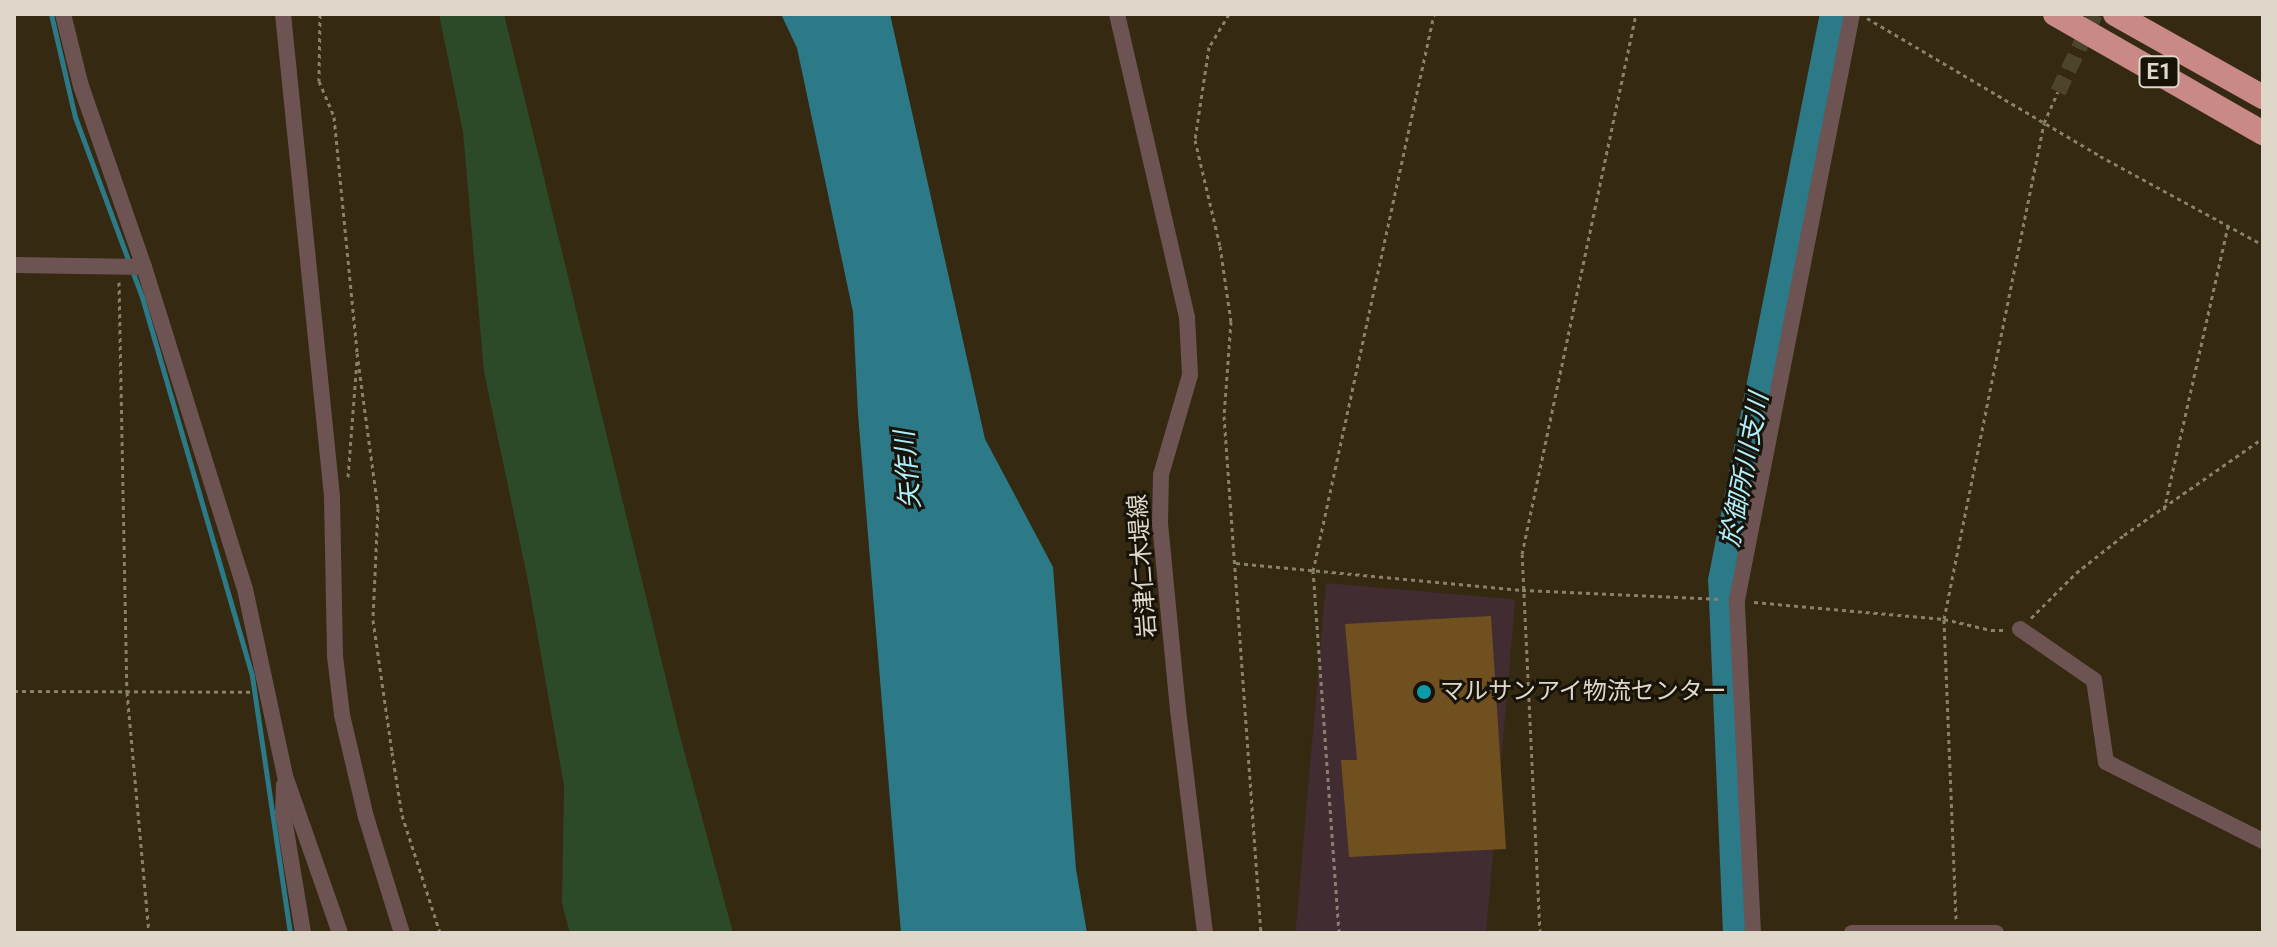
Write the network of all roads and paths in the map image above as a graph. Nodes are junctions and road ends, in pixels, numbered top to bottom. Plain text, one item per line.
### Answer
1 (63, 14) edge
2 (283, 14) edge
3 (320, 14) edge
4 (1117, 14) edge
5 (1229, 14) edge
6 (1434, 14) edge
7 (1636, 14) edge
8 (1852, 14) edge
9 (1861, 14) edge
10 (2055, 14) edge
11 (2115, 14) edge
12 (2058, 92) tunnel mouth
13 (2263, 97) edge
14 (2044, 123) junction
15 (2263, 133) edge
16 (2228, 226) junction
17 (2263, 245) edge
18 (14, 265) edge
19 (119, 267) junction
20 (144, 267) junction
21 (357, 353) junction
22 (2263, 438) edge
23 (347, 485) dead end
24 (2164, 510) junction
25 (1236, 563) junction
26 (1313, 571) junction
27 (1522, 590) junction
28 (1737, 600) junction
29 (1944, 619) junction
30 (2020, 629) junction
31 (14, 691) edge
32 (127, 692) junction
33 (267, 692) junction
34 (285, 776) junction
35 (2263, 841) edge
36 (1956, 932) edge
37 (1988, 932) edge
38 (149, 933) edge
39 (303, 933) edge
40 (340, 933) edge
41 (402, 933) edge
42 (440, 933) edge
43 (1205, 933) edge
44 (1261, 933) edge
45 (1339, 933) edge
46 (1540, 933) edge
47 (1753, 933) edge
48 (1852, 933) edge
49 (1869, 933) edge
50 (1996, 933) edge

1 - 20 street
2 - 41 street
3 - 21 path
4 - 43 street, 岩津仁木堤線
5 - 25 path
6 - 26 path
7 - 27 path
8 - 28 street
9 - 14 path
10 - 15 highway, E1
11 - 13 highway, E1
12 - 14 path
14 - 16 path
14 - 29 path
16 - 17 path
16 - 24 path
18 - 19 street
19 - 20 street
19 - 32 path
20 - 33 street
21 - 23 path
21 - 42 path
22 - 24 path
24 - 30 path
25 - 26 path
25 - 44 path
26 - 27 path
26 - 45 path
27 - 28 path
27 - 46 path
28 - 29 path
28 - 47 street
29 - 30 path
29 - 36 path
30 - 35 street
31 - 32 path
32 - 33 path
32 - 38 path
33 - 34 street
34 - 39 street
34 - 40 street
36 - 37 street
36 - 49 street
37 - 50 street
48 - 49 street

